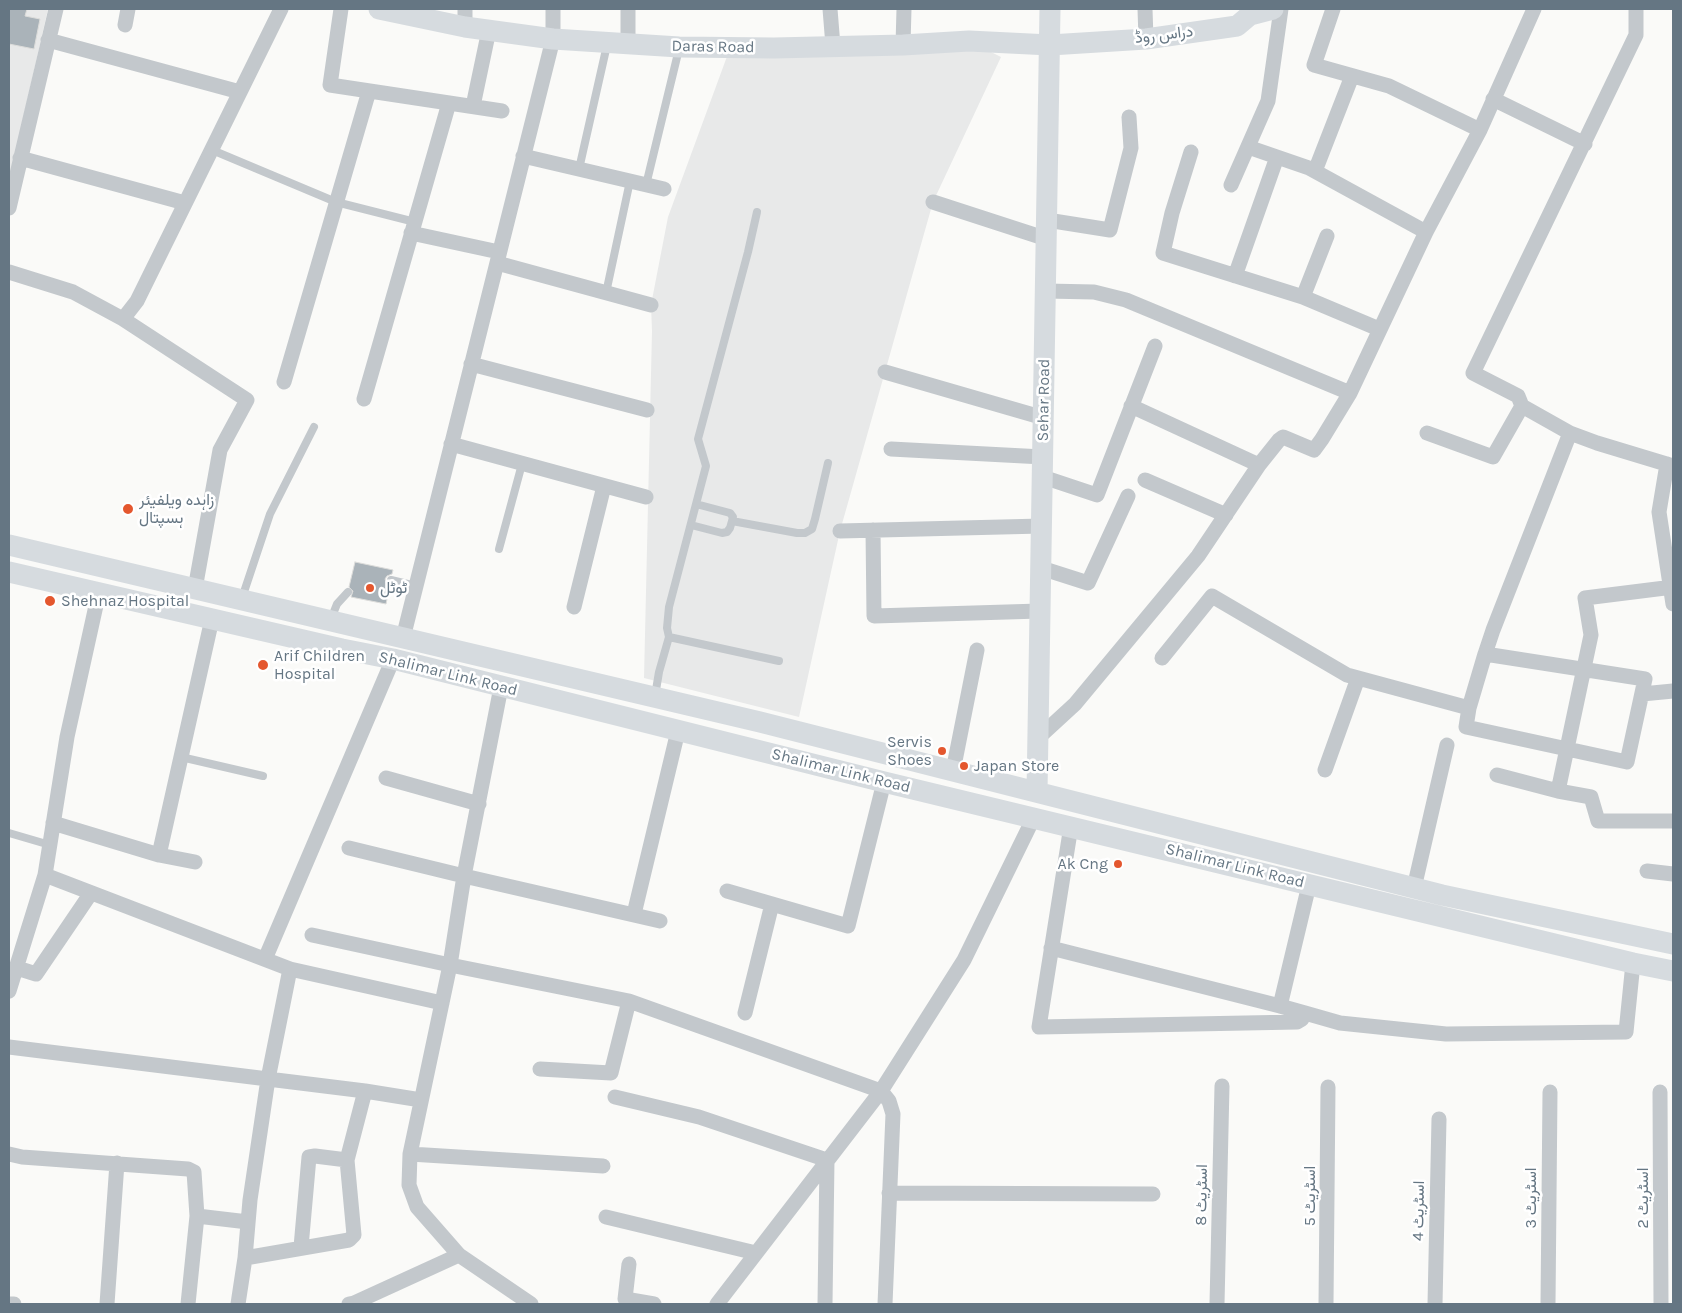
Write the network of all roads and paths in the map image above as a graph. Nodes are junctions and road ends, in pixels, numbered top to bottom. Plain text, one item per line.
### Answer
1 (56, 9) edge
2 (128, 9) edge
3 (280, 9) edge
4 (341, 9) edge
5 (379, 9) edge
6 (553, 9) edge
7 (628, 9) edge
8 (830, 9) edge
9 (904, 9) edge
10 (1050, 9) edge
11 (1145, 9) edge
12 (1273, 9) edge
13 (1281, 9) edge
14 (1333, 9) edge
15 (1534, 9) edge
16 (1636, 9) edge
17 (1250, 12) edge
18 (429, 14) edge
19 (465, 18) edge
20 (125, 25) dead end
21 (489, 30) junction
22 (553, 39) junction
23 (1146, 39) junction
24 (48, 40) junction
25 (607, 43) junction
26 (628, 44) junction
27 (903, 45) junction
28 (1050, 45) junction
29 (833, 46) junction
30 (679, 47) junction
31 (1352, 76) junction
32 (369, 91) junction
33 (240, 92) junction
34 (1493, 99) junction
35 (449, 103) junction
36 (473, 106) junction
37 (502, 111) dead end
38 (1129, 117) dead end
39 (1480, 130) junction
40 (1585, 144) junction
41 (1248, 147) junction
42 (212, 150) junction
43 (1192, 152) dead end
44 (523, 156) junction
45 (1277, 157) junction
46 (20, 158) junction
47 (579, 169) junction
48 (1315, 171) junction
49 (630, 181) junction
50 (646, 185) junction
51 (1231, 185) dead end
52 (664, 189) dead end
53 (336, 202) junction
54 (932, 202) dead end
55 (185, 203) junction
56 (9, 208) edge
57 (757, 212) dead end
58 (413, 228) junction
59 (1047, 230) junction
60 (1426, 232) junction
61 (1327, 236) dead end
62 (498, 258) junction
63 (9, 272) edge
64 (1235, 276) junction
65 (1046, 291) junction
66 (606, 293) junction
67 (1303, 297) junction
68 (651, 305) dead end
69 (123, 319) junction
70 (1378, 330) junction
71 (1155, 346) dead end
72 (471, 364) junction
73 (885, 372) dead end
74 (284, 382) dead end
75 (1350, 393) junction
76 (364, 399) dead end
77 (1131, 406) junction
78 (1522, 406) junction
79 (646, 410) dead end
80 (1044, 418) junction
81 (314, 427) dead end
82 (1427, 433) dead end
83 (1570, 433) junction
84 (451, 444) junction
85 (891, 450) dead end
86 (828, 463) dead end
87 (522, 464) junction
88 (1259, 465) junction
89 (1670, 465) edge
90 (1043, 467) junction
91 (1145, 480) dead end
92 (604, 486) junction
93 (1128, 496) dead end
94 (646, 497) dead end
95 (696, 504) junction
96 (1226, 515) junction
97 (732, 521) junction
98 (691, 525) junction
99 (1042, 526) junction
100 (873, 530) junction
101 (840, 531) dead end
102 (9, 545) edge
103 (498, 549) dead end
104 (1041, 568) junction
105 (9, 572) edge
106 (391, 580) dead end
107 (416, 586) junction
108 (1672, 588) edge
109 (195, 589) junction
110 (99, 592) junction
111 (348, 592) dead end
112 (242, 600) junction
113 (1673, 604) edge
114 (574, 607) dead end
115 (1040, 612) junction
116 (212, 619) junction
117 (330, 621) junction
118 (669, 637) junction
119 (404, 638) junction
120 (977, 650) dead end
121 (1485, 654) junction
122 (1162, 658) dead end
123 (393, 659) junction
124 (780, 661) dead end
125 (1584, 669) junction
126 (1358, 678) junction
127 (501, 687) junction
128 (1673, 690) edge
129 (1642, 694) junction
130 (655, 696) junction
131 (1469, 708) junction
132 (760, 722) junction
133 (678, 731) junction
134 (1038, 738) junction
135 (1447, 745) dead end
136 (1566, 748) junction
137 (753, 750) junction
138 (181, 757) junction
139 (1325, 770) dead end
140 (953, 771) junction
141 (1496, 775) dead end
142 (263, 776) dead end
143 (386, 778) dead end
144 (884, 782) junction
145 (1558, 791) junction
146 (1037, 792) junction
147 (478, 804) junction
148 (1034, 817) junction
149 (1673, 821) edge
150 (53, 824) junction
151 (1071, 826) junction
152 (9, 833) edge
153 (50, 845) junction
154 (349, 848) dead end
155 (158, 855) junction
156 (195, 862) dead end
157 (1647, 871) dead end
158 (1358, 873) junction
159 (1673, 874) edge
160 (45, 875) junction
161 (464, 876) junction
162 (1309, 885) junction
163 (1414, 888) junction
164 (727, 891) dead end
165 (91, 893) junction
166 (1352, 894) junction
167 (772, 904) junction
168 (634, 914) junction
169 (660, 920) dead end
170 (312, 935) dead end
171 (1673, 944) edge
172 (1051, 948) junction
173 (264, 960) junction
174 (1633, 963) junction
175 (450, 965) junction
176 (17, 968) junction
177 (290, 969) junction
178 (1673, 971) edge
179 (9, 991) edge
180 (629, 1001) junction
181 (442, 1003) junction
182 (1280, 1006) junction
183 (745, 1013) dead end
184 (1305, 1013) junction
185 (9, 1047) edge
186 (540, 1068) dead end
187 (268, 1079) junction
188 (1222, 1086) dead end
189 (1328, 1087) dead end
190 (364, 1091) junction
191 (881, 1091) junction
192 (1550, 1092) dead end
193 (1660, 1092) dead end
194 (615, 1097) dead end
195 (421, 1100) junction
196 (1439, 1119) dead end
197 (9, 1154) edge
198 (410, 1154) junction
199 (346, 1160) junction
200 (826, 1160) junction
201 (117, 1163) junction
202 (603, 1166) dead end
203 (1667, 1191) edge
204 (889, 1193) junction
205 (1153, 1194) dead end
206 (196, 1216) junction
207 (606, 1217) dead end
208 (248, 1222) junction
209 (301, 1248) junction
210 (756, 1253) junction
211 (459, 1255) junction
212 (245, 1258) junction
213 (630, 1264) dead end
214 (9, 1304) edge
215 (14, 1304) edge
216 (107, 1304) edge
217 (188, 1304) edge
218 (238, 1304) edge
219 (349, 1304) edge
220 (531, 1304) edge
221 (654, 1304) edge
222 (717, 1304) edge
223 (825, 1304) edge
224 (885, 1304) edge
225 (1217, 1304) edge
226 (1326, 1304) edge
227 (1435, 1304) edge
228 (1548, 1304) edge
229 (1661, 1304) edge

1 - 24 street
2 - 20 street
3 - 33 street
4 - 32 street
5 - 18 main road, Daras Road
6 - 22 street
7 - 26 street
8 - 29 street
9 - 27 street
10 - 28 main road, Sehar Road
11 - 23 street
12 - 17 main road, دراس روڈ
13 - 41 street
14 - 31 street
15 - 34 street
16 - 40 street
17 - 23 main road, دراس روڈ
18 - 19 main road, Daras Road
19 - 21 main road, Daras Road
21 - 22 main road, Daras Road
21 - 36 street
22 - 25 main road, Daras Road
22 - 44 street
23 - 28 main road, دراس روڈ
24 - 33 street
24 - 46 street
25 - 26 main road, Daras Road
25 - 47 lane
26 - 30 main road, Daras Road
27 - 28 main road, Daras Road
27 - 29 main road, Daras Road
28 - 59 main road, Sehar Road
29 - 30 main road, Daras Road
30 - 50 lane
31 - 39 street
31 - 48 street
32 - 35 street
32 - 53 street
33 - 42 street
34 - 39 street
34 - 40 street
35 - 36 street
35 - 58 street
36 - 37 street
38 - 59 street
39 - 60 street
40 - 78 street
41 - 45 street
41 - 51 street
42 - 53 lane
42 - 55 street
43 - 64 street
44 - 47 street
44 - 62 street
45 - 48 street
45 - 64 street
46 - 55 street
46 - 56 street
47 - 49 street
48 - 60 street
49 - 50 street
49 - 66 lane
50 - 52 street
53 - 58 lane
53 - 74 street
54 - 59 street
55 - 69 street
57 - 95 lane
58 - 62 street
58 - 76 street
59 - 65 main road, Sehar Road
60 - 70 street
61 - 67 street
62 - 66 street
62 - 72 street
63 - 69 street
64 - 67 street
65 - 75 street
65 - 80 main road, Sehar Road
66 - 68 street
67 - 70 street
69 - 109 street
70 - 75 street
71 - 77 street
72 - 79 street
72 - 84 street
73 - 80 street
75 - 88 street
77 - 88 street
77 - 90 street
78 - 82 street
78 - 83 street
80 - 90 main road, Sehar Road
81 - 112 lane
83 - 89 street
83 - 121 street
84 - 87 street
84 - 107 street
85 - 90 street
86 - 97 lane
87 - 92 street
87 - 103 lane
88 - 96 street
89 - 108 street
90 - 99 main road, Sehar Road
91 - 96 street
92 - 94 street
92 - 114 street
93 - 104 street
95 - 97 lane
95 - 98 lane
96 - 134 street
97 - 98 lane
98 - 118 lane
99 - 100 street
99 - 104 main road, Sehar Road
100 - 101 street
100 - 115 street
102 - 109 main road, Shalimar Link Road
104 - 115 main road, Sehar Road
105 - 110 main road, Shalimar Link Road
106 - 107 lane
107 - 119 street
108 - 113 street
108 - 125 street
109 - 112 main road, Shalimar Link Road
110 - 116 main road, Shalimar Link Road
110 - 150 street
111 - 117 lane
112 - 117 main road, Shalimar Link Road
115 - 134 main road, Sehar Road
116 - 123 main road, Shalimar Link Road
116 - 138 street
117 - 119 main road, Shalimar Link Road
118 - 124 lane
118 - 130 lane
119 - 130 main road, Shalimar Link Road
120 - 140 street
121 - 125 street
121 - 131 street
122 - 126 street
123 - 127 main road, Shalimar Link Road
123 - 173 street
125 - 129 street
125 - 136 street
126 - 131 street
126 - 139 street
127 - 133 main road, Shalimar Link Road
127 - 147 street
128 - 129 street
129 - 136 street
130 - 132 main road, Shalimar Link Road
131 - 136 street
132 - 137 main road
132 - 140 main road, Shalimar Link Road
133 - 137 main road, Shalimar Link Road
133 - 168 street
134 - 146 main road, Sehar Road
135 - 163 street
136 - 145 street
137 - 144 main road, Shalimar Link Road
138 - 142 lane
138 - 155 street
140 - 146 main road, Shalimar Link Road
141 - 145 street
143 - 147 street
144 - 148 main road, Shalimar Link Road
144 - 167 street
145 - 149 street
146 - 158 main road, Shalimar Link Road
147 - 161 street
148 - 151 main road, Shalimar Link Road
148 - 191 street
150 - 153 street
150 - 155 street
151 - 162 main road, Shalimar Link Road
151 - 172 street
152 - 153 lane
153 - 160 street
154 - 161 street
155 - 156 street
157 - 159 street
158 - 163 main road, Shalimar Link Road
158 - 166 main road
160 - 165 street
160 - 176 street
161 - 168 street
161 - 175 street
162 - 166 main road, Shalimar Link Road
162 - 182 street
163 - 171 main road, Shalimar Link Road
164 - 167 street
165 - 173 street
165 - 176 street
166 - 174 main road, Shalimar Link Road
167 - 183 street
168 - 169 street
170 - 175 street
172 - 182 street
172 - 184 street
173 - 177 street
174 - 178 main road, Shalimar Link Road
174 - 184 street
175 - 180 street
175 - 181 street
176 - 179 street
177 - 181 street
177 - 187 street
180 - 186 street
180 - 191 street
181 - 195 street
182 - 184 street
185 - 187 street
187 - 190 street
187 - 208 street
188 - 225 street, اسٹریٹ 8
189 - 226 street, اسٹریٹ 5
190 - 195 street
190 - 199 street
191 - 200 street
191 - 204 street
192 - 228 street, اسٹریٹ 3
193 - 203 street, اسٹریٹ 2
194 - 200 street
195 - 198 street
196 - 227 street, اسٹریٹ 4
197 - 201 street
198 - 202 street
198 - 211 street
199 - 209 street
199 - 209 street
200 - 210 street
200 - 223 street
201 - 206 street
201 - 216 street
203 - 229 street, اسٹریٹ 2
204 - 205 street
204 - 224 street
206 - 208 street
206 - 217 street
207 - 210 street
208 - 212 street
209 - 212 street
210 - 222 street
211 - 219 street
211 - 220 street
212 - 218 street
213 - 221 street
214 - 215 street

